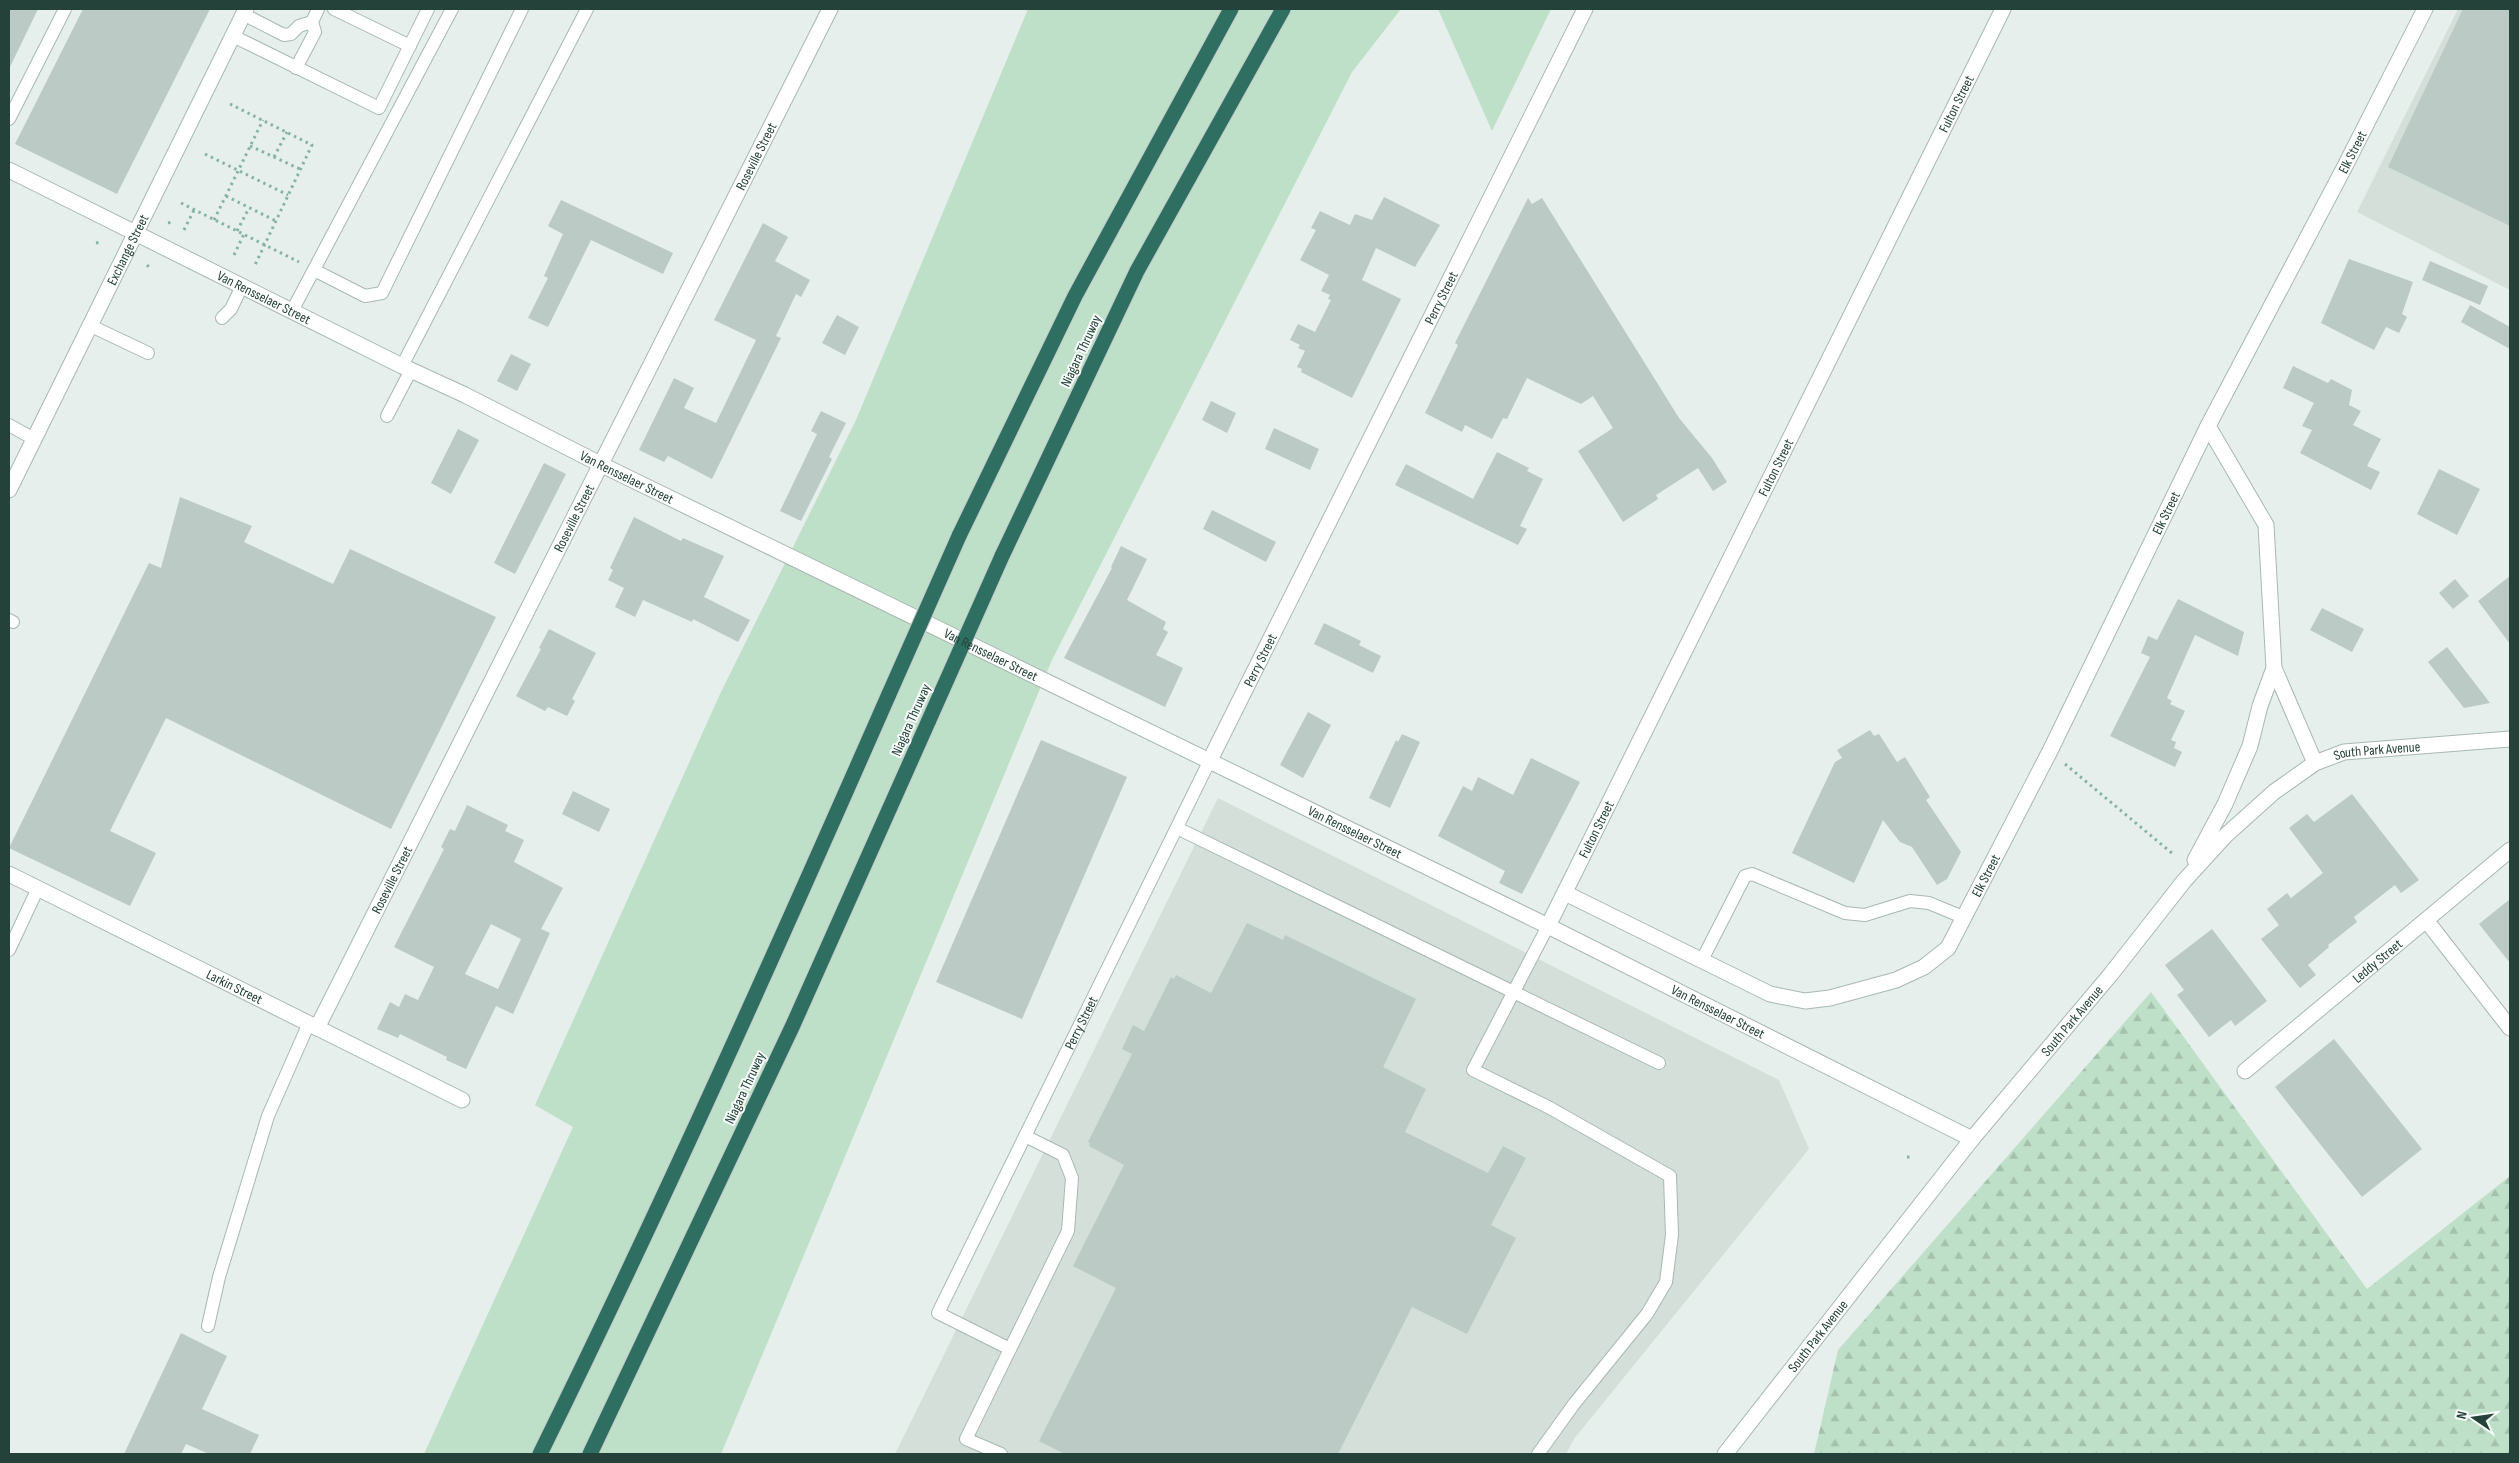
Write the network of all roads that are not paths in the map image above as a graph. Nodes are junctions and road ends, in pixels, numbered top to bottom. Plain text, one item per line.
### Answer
1 (66, 9) edge
2 (318, 9) edge
3 (334, 9) edge
4 (428, 9) edge
5 (452, 9) edge
6 (522, 9) edge
7 (587, 9) edge
8 (830, 9) edge
9 (1230, 9) edge
10 (1284, 9) edge
11 (1586, 9) edge
12 (2003, 9) edge
13 (2425, 9) edge
14 (245, 12) edge
15 (312, 22) junction
16 (233, 36) junction
17 (410, 46) junction
18 (296, 68) junction
19 (9, 119) edge
20 (9, 170) edge
21 (135, 232) junction
22 (314, 270) junction
23 (242, 286) junction
24 (292, 311) junction
25 (222, 318) dead end
26 (90, 325) junction
27 (148, 353) dead end
28 (406, 368) junction
29 (387, 416) dead end
30 (9, 425) edge
31 (2208, 426) junction
32 (34, 439) junction
33 (600, 464) junction
34 (9, 490) edge
35 (2274, 668) junction
36 (2510, 739) edge
37 (1209, 762) junction
38 (2315, 763) junction
39 (1177, 828) junction
40 (2510, 850) edge
41 (9, 874) edge
42 (2184, 881) junction
43 (38, 888) junction
44 (1565, 893) junction
45 (1965, 918) junction
46 (2426, 920) junction
47 (1548, 926) junction
48 (9, 950) edge
49 (1702, 960) junction
50 (1513, 993) junction
51 (313, 1026) junction
52 (2510, 1028) edge
53 (1659, 1063) dead end
54 (2244, 1072) dead end
55 (462, 1100) dead end
56 (1025, 1136) junction
57 (1972, 1139) junction
58 (208, 1326) dead end
59 (1010, 1349) junction
60 (540, 1454) edge
61 (590, 1454) edge
62 (1001, 1454) edge
63 (1538, 1454) edge
64 (1725, 1454) edge

1 - 19 lane
2 - 15 lane
3 - 17 lane
4 - 17 lane
5 - 22 lane
6 - 22 lane
7 - 28 lane
8 - 33 street, Roseville Street
9 - 60 highway, Niagara Thruway, bridge
10 - 61 highway, Niagara Thruway, bridge
11 - 37 street, Perry Street
12 - 44 street, Fulton Street
13 - 31 street, Elk Street
14 - 15 lane
14 - 16 street, Exchange Street
15 - 18 lane
16 - 18 lane
16 - 21 street, Exchange Street
17 - 18 lane
20 - 21 street, Van Rensselaer Street
21 - 23 street, Van Rensselaer Street
21 - 26 street, Exchange Street
22 - 24 lane
23 - 24 street, Van Rensselaer Street
23 - 25 lane
24 - 28 street, Van Rensselaer Street
26 - 27 lane
26 - 32 street, Exchange Street
28 - 29 lane
28 - 33 street, Van Rensselaer Street
30 - 32 lane
31 - 35 street
31 - 45 street, Elk Street
32 - 34 street, Exchange Street
33 - 37 street, Van Rensselaer Street
33 - 51 street, Roseville Street
35 - 38 street
35 - 42 street
36 - 38 street, South Park Avenue
37 - 39 lane, Perry Street
37 - 47 street, Van Rensselaer Street
38 - 42 street, South Park Avenue
39 - 50 lane
39 - 56 lane, Perry Street
40 - 46 street, Leddy Street
41 - 43 street, Larkin Street
42 - 57 street, South Park Avenue
43 - 48 lane
43 - 51 street, Larkin Street
44 - 47 street, Fulton Street
44 - 49 street, Elk Street
45 - 49 street, Elk Street
45 - 49 lane
46 - 52 street
46 - 54 street, Leddy Street
47 - 50 lane
47 - 57 street, Van Rensselaer Street
50 - 53 lane
50 - 63 lane
51 - 55 street, Larkin Street
51 - 58 lane
56 - 59 lane
56 - 59 lane, Perry Street
57 - 64 street, South Park Avenue
59 - 62 lane

